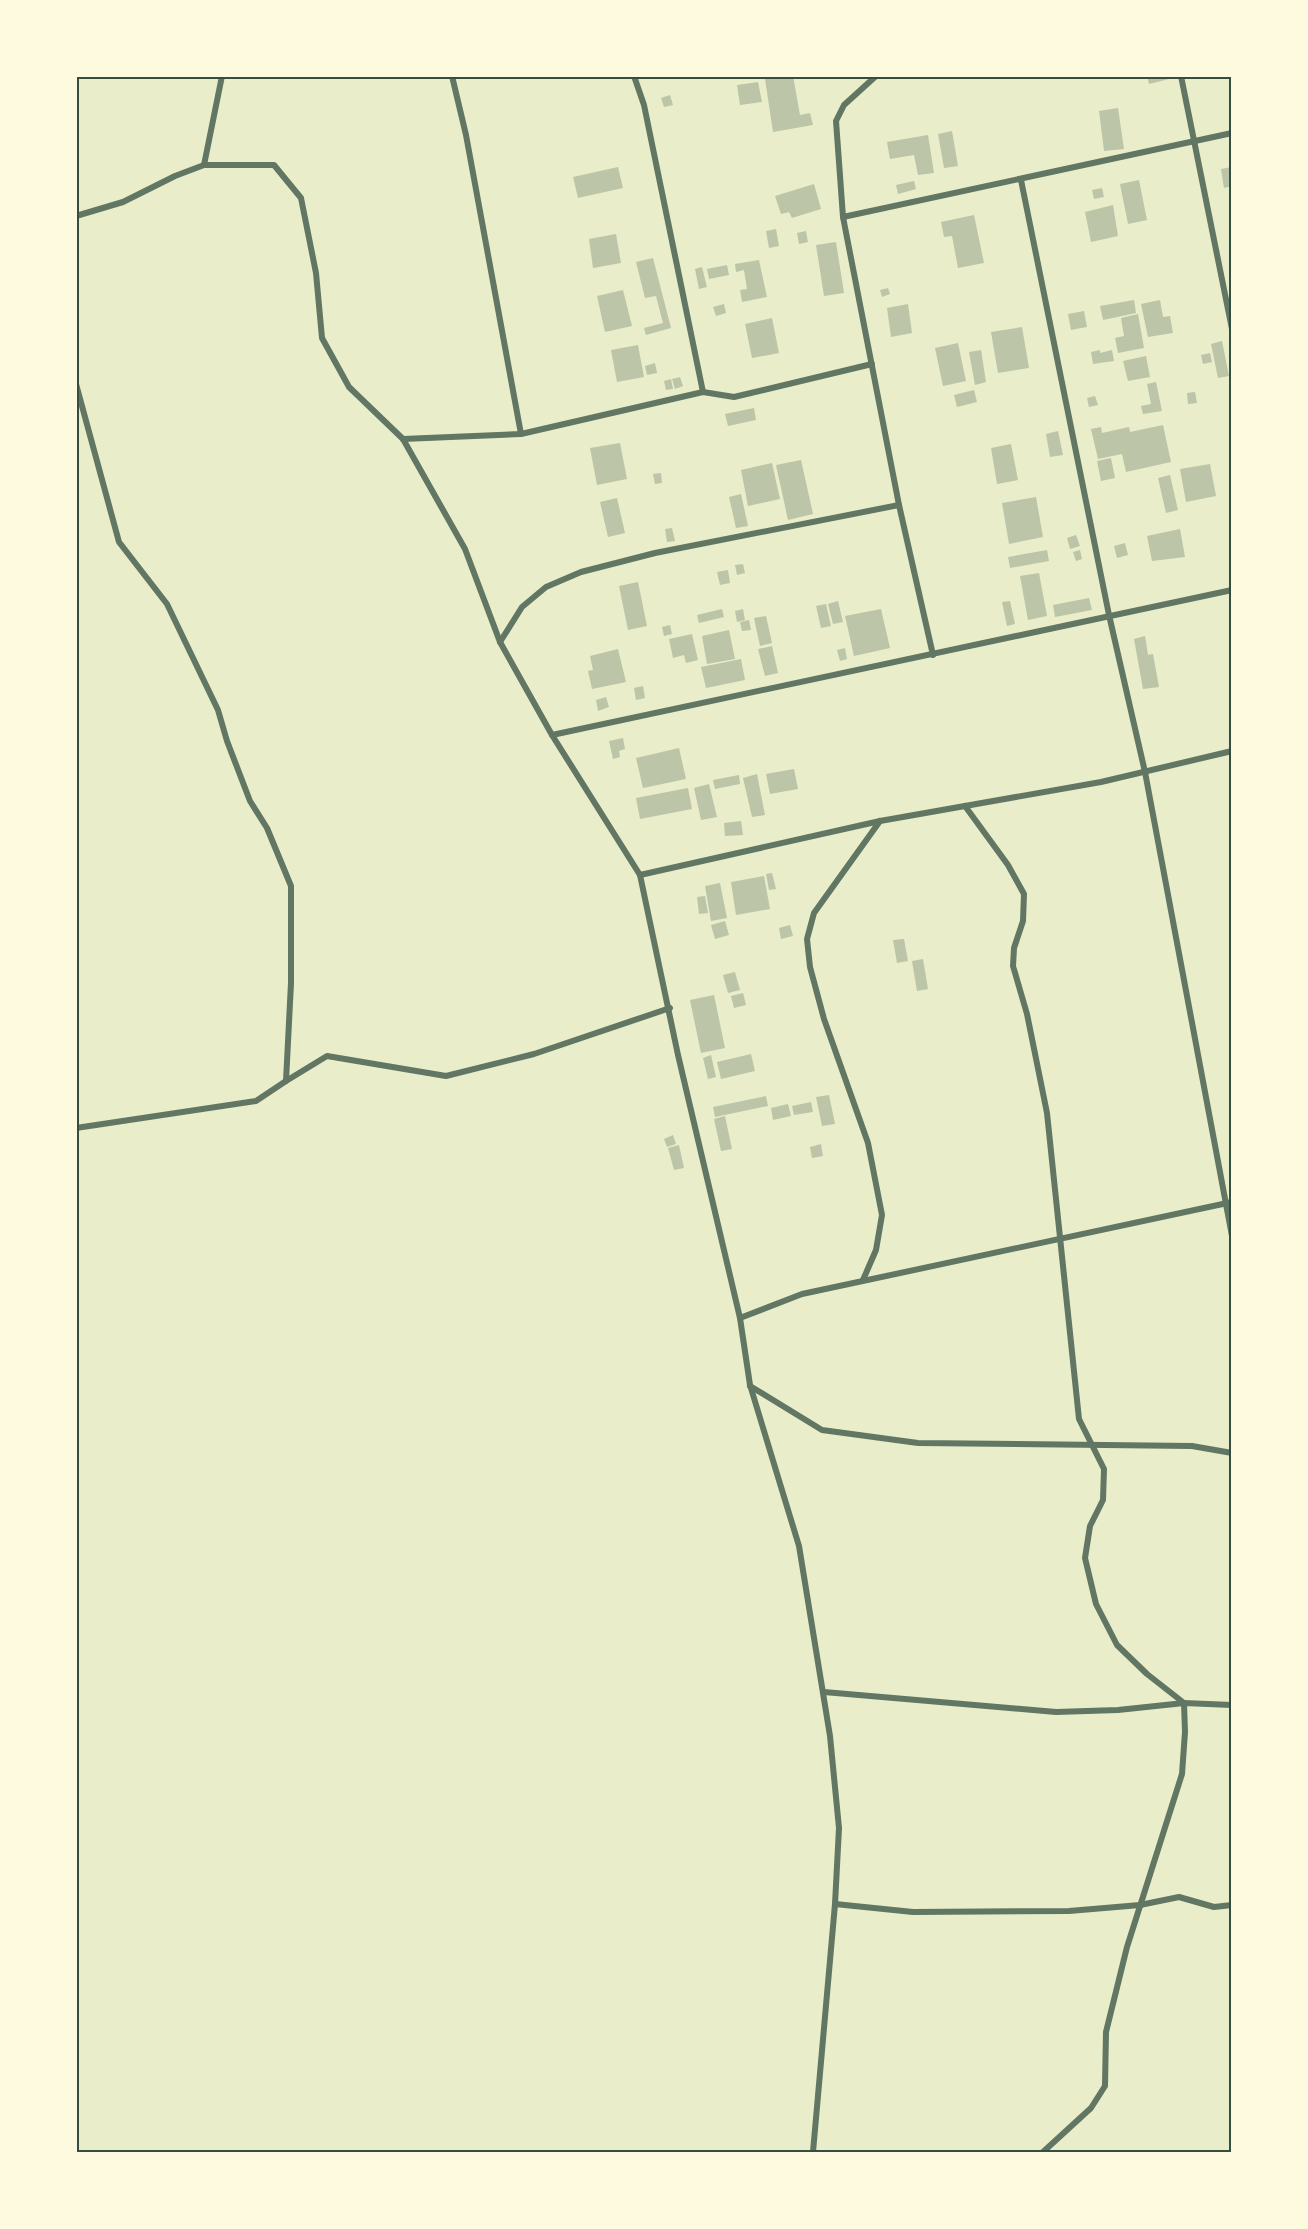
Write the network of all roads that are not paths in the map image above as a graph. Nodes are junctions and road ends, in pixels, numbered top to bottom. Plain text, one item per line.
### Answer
1 (222, 76) edge
2 (452, 76) edge
3 (634, 76) edge
4 (876, 76) edge
5 (1181, 76) edge
6 (1232, 133) edge
7 (1193, 141) junction
8 (204, 165) junction
9 (1021, 180) junction
10 (76, 216) edge
11 (843, 217) junction
12 (1232, 329) edge
13 (872, 364) junction
14 (76, 384) edge
15 (703, 392) junction
16 (521, 434) junction
17 (403, 439) junction
18 (899, 505) junction
19 (1232, 590) edge
20 (1109, 615) junction
21 (500, 642) junction
22 (933, 655) junction
23 (552, 735) junction
24 (1232, 751) edge
25 (1145, 772) junction
26 (965, 806) junction
27 (880, 821) junction
28 (640, 875) junction
29 (670, 1008) junction
30 (286, 1081) junction
31 (76, 1128) edge
32 (1228, 1202) edge
33 (1062, 1236) junction
34 (1232, 1236) edge
35 (863, 1281) junction
36 (740, 1318) junction
37 (750, 1385) junction
38 (1093, 1447) junction
39 (1232, 1453) edge
40 (824, 1692) junction
41 (1184, 1703) junction
42 (1232, 1705) edge
43 (835, 1904) junction
44 (1140, 1905) junction
45 (1232, 1905) edge
46 (813, 2152) edge
47 (1042, 2152) edge

1 - 8 street
2 - 16 street
3 - 15 street
4 - 11 street
5 - 7 street
6 - 7 street
7 - 9 street
7 - 12 street
8 - 10 street
8 - 17 street
9 - 11 street
9 - 20 street
11 - 13 street
13 - 15 street
13 - 18 street
14 - 30 street
15 - 16 street
16 - 17 street
17 - 21 street
18 - 21 street
18 - 22 street
19 - 20 street
20 - 22 street
20 - 25 street
21 - 23 street
22 - 23 street
23 - 28 street
24 - 25 street
25 - 26 street
25 - 32 street
26 - 27 street
26 - 33 street
27 - 28 street
27 - 35 street
28 - 29 street
29 - 30 street
29 - 36 street
30 - 31 street
32 - 33 street
32 - 34 street
33 - 35 street
33 - 38 street
35 - 36 street
36 - 37 street
37 - 38 street
37 - 40 street
38 - 39 street
38 - 41 street
40 - 41 street
40 - 43 street
41 - 42 street
41 - 44 street
43 - 44 street
43 - 46 street
44 - 45 street
44 - 47 street

